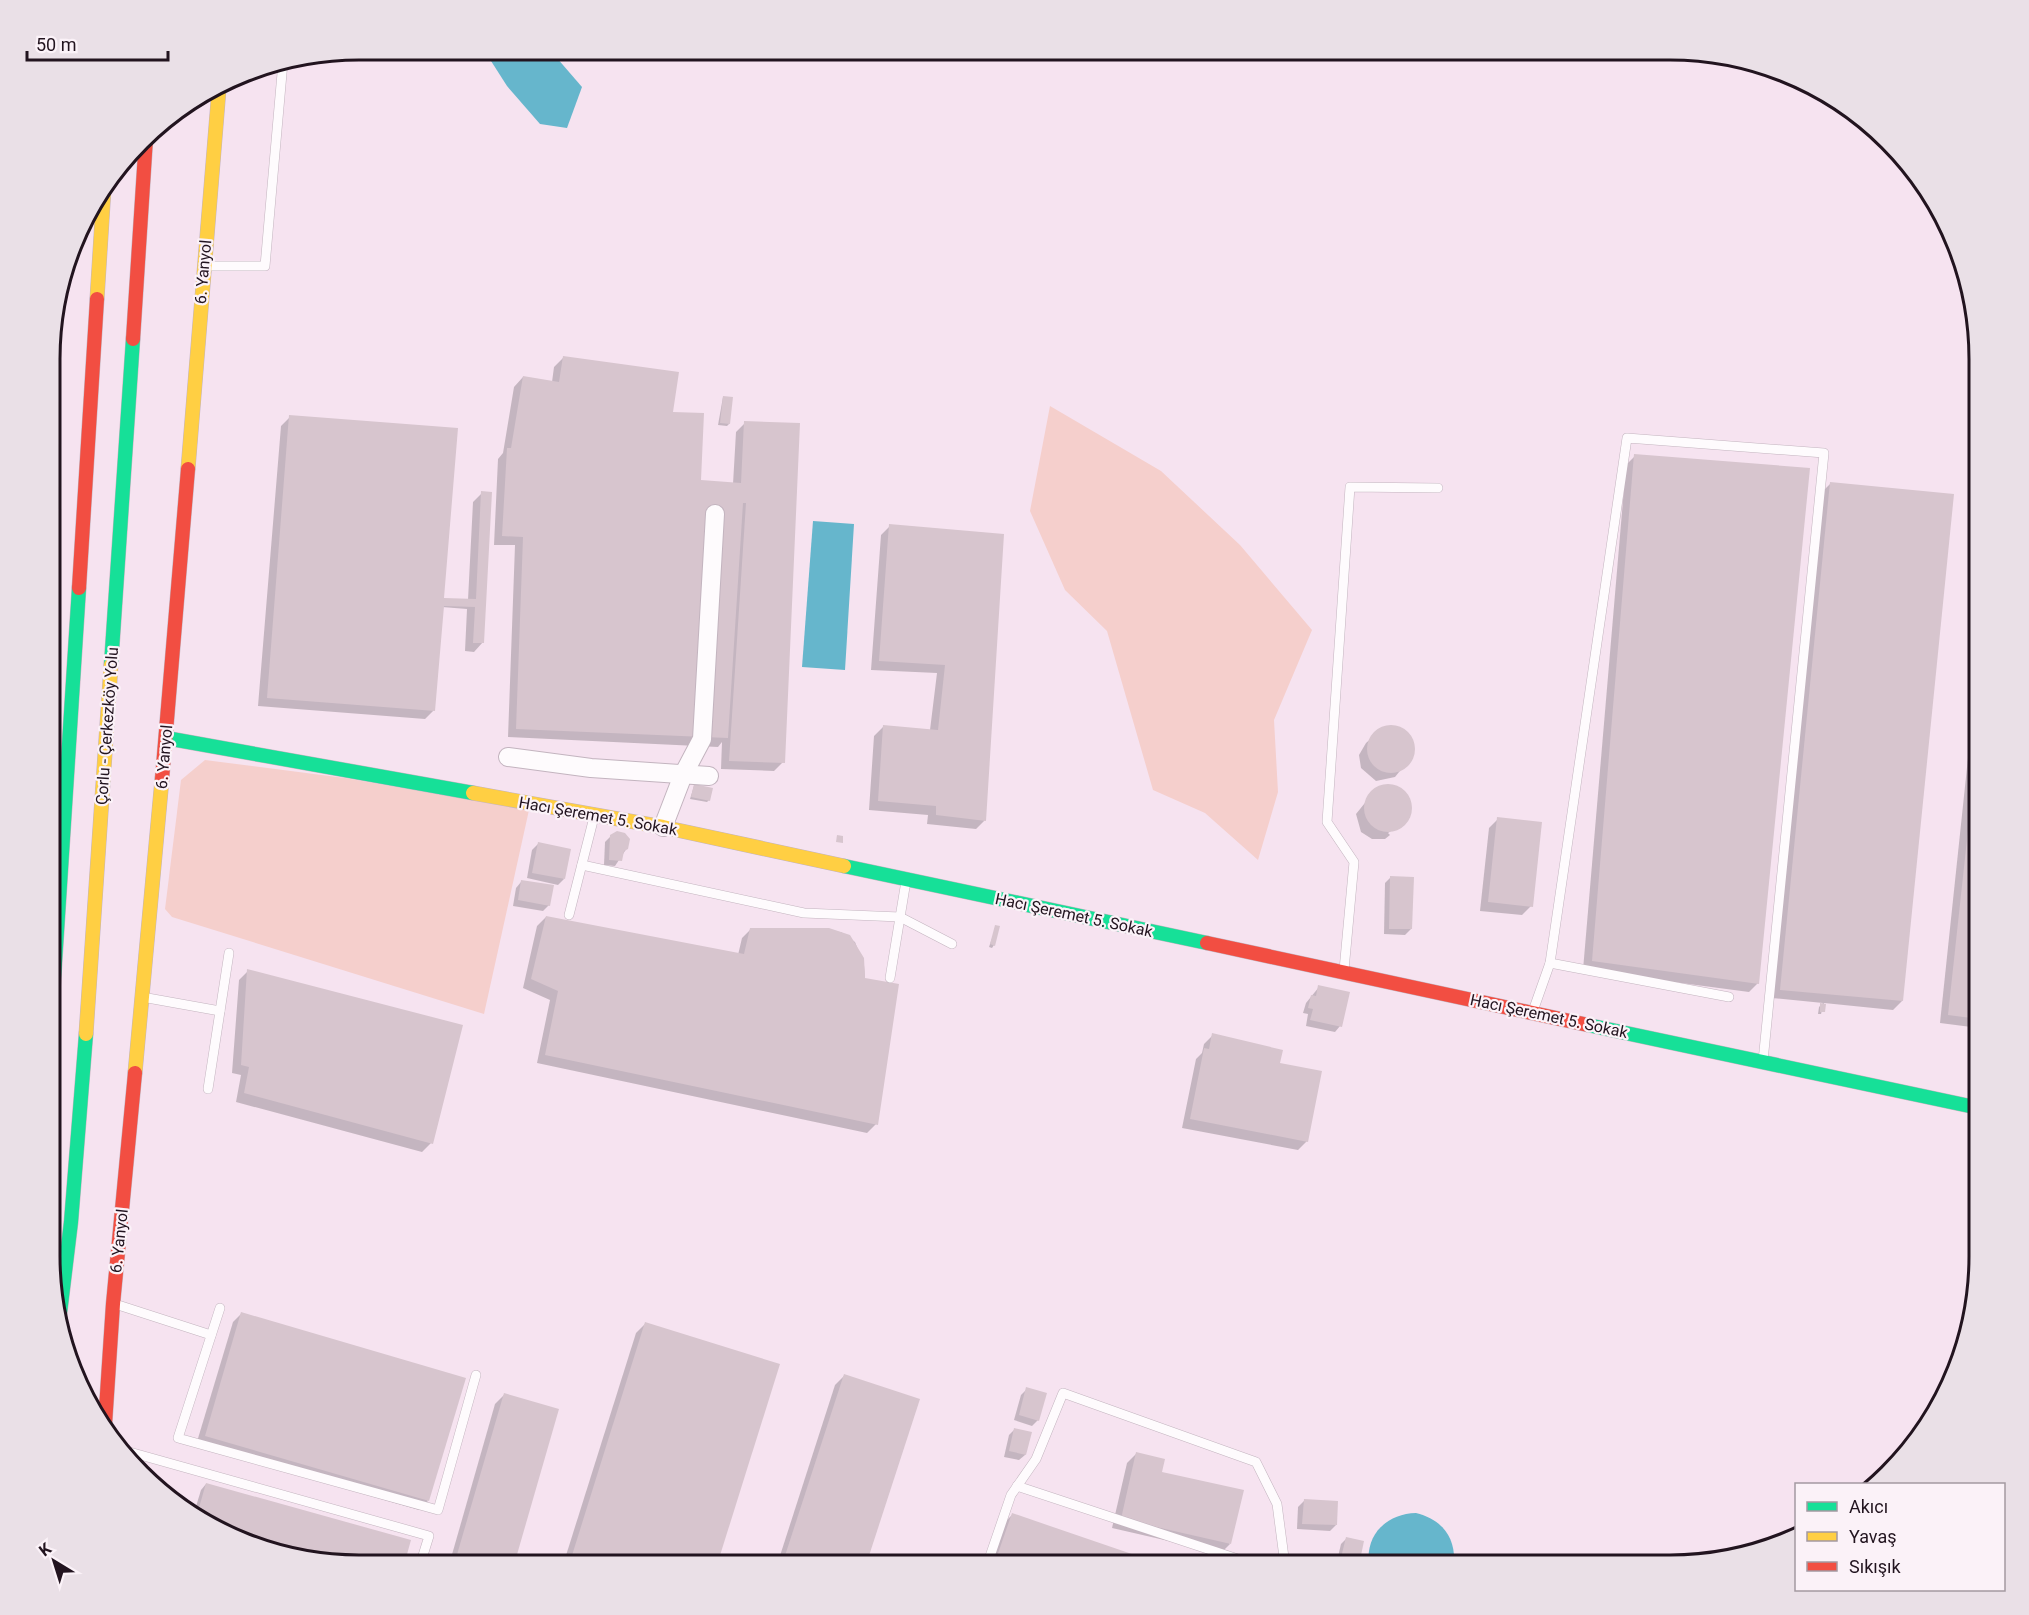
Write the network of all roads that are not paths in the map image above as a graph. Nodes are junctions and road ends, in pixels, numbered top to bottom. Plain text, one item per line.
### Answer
1 (282, 70) edge
2 (218, 95) edge
3 (145, 151) edge
4 (103, 205) edge
5 (203, 266) junction
6 (1438, 488) dead end
7 (715, 514) dead end
8 (166, 738) junction
9 (508, 757) dead end
10 (683, 775) junction
11 (709, 776) dead end
12 (594, 814) junction
13 (663, 827) junction
14 (582, 865) junction
15 (906, 879) junction
16 (60, 893) edge
17 (569, 915) dead end
18 (900, 917) junction
19 (952, 944) dead end
20 (229, 953) dead end
21 (1550, 963) junction
22 (1344, 972) junction
23 (890, 978) dead end
24 (142, 997) junction
25 (1729, 997) dead end
26 (220, 1011) junction
27 (1533, 1013) junction
28 (1763, 1062) junction
29 (208, 1089) dead end
30 (1969, 1106) edge
31 (63, 1291) edge
32 (113, 1304) junction
33 (220, 1308) dead end
34 (211, 1335) junction
35 (476, 1375) dead end
36 (106, 1415) edge
37 (134, 1453) edge
38 (1017, 1486) junction
39 (423, 1555) edge
40 (990, 1555) edge
41 (1226, 1555) edge
42 (1284, 1555) edge

1 - 5 lane
2 - 5 main road, 6. Yanyol
3 - 31 main road, Çorlu - Çerkezköy Yolu
4 - 16 main road
5 - 8 main road, 6. Yanyol
6 - 22 lane
7 - 10 street
8 - 12 main road, Hacı Şeremet 5. Sokak
8 - 24 main road, 6. Yanyol
9 - 10 street
10 - 11 street
10 - 13 street
12 - 13 main road, Hacı Şeremet 5. Sokak
12 - 14 lane
13 - 15 main road, Hacı Şeremet 5. Sokak
14 - 17 lane
14 - 18 lane
15 - 18 lane
15 - 22 main road, Hacı Şeremet 5. Sokak
18 - 19 lane
18 - 23 lane
20 - 26 lane
21 - 25 lane
21 - 27 lane
21 - 28 lane
22 - 27 main road, Hacı Şeremet 5. Sokak
24 - 26 lane
24 - 32 main road, 6. Yanyol
26 - 29 lane
27 - 28 main road, Hacı Şeremet 5. Sokak
28 - 30 main road, Hacı Şeremet 5. Sokak
32 - 34 lane
32 - 36 main road, 6. Yanyol
33 - 34 lane
34 - 35 lane
37 - 39 lane
38 - 40 lane
38 - 41 lane
38 - 42 lane

